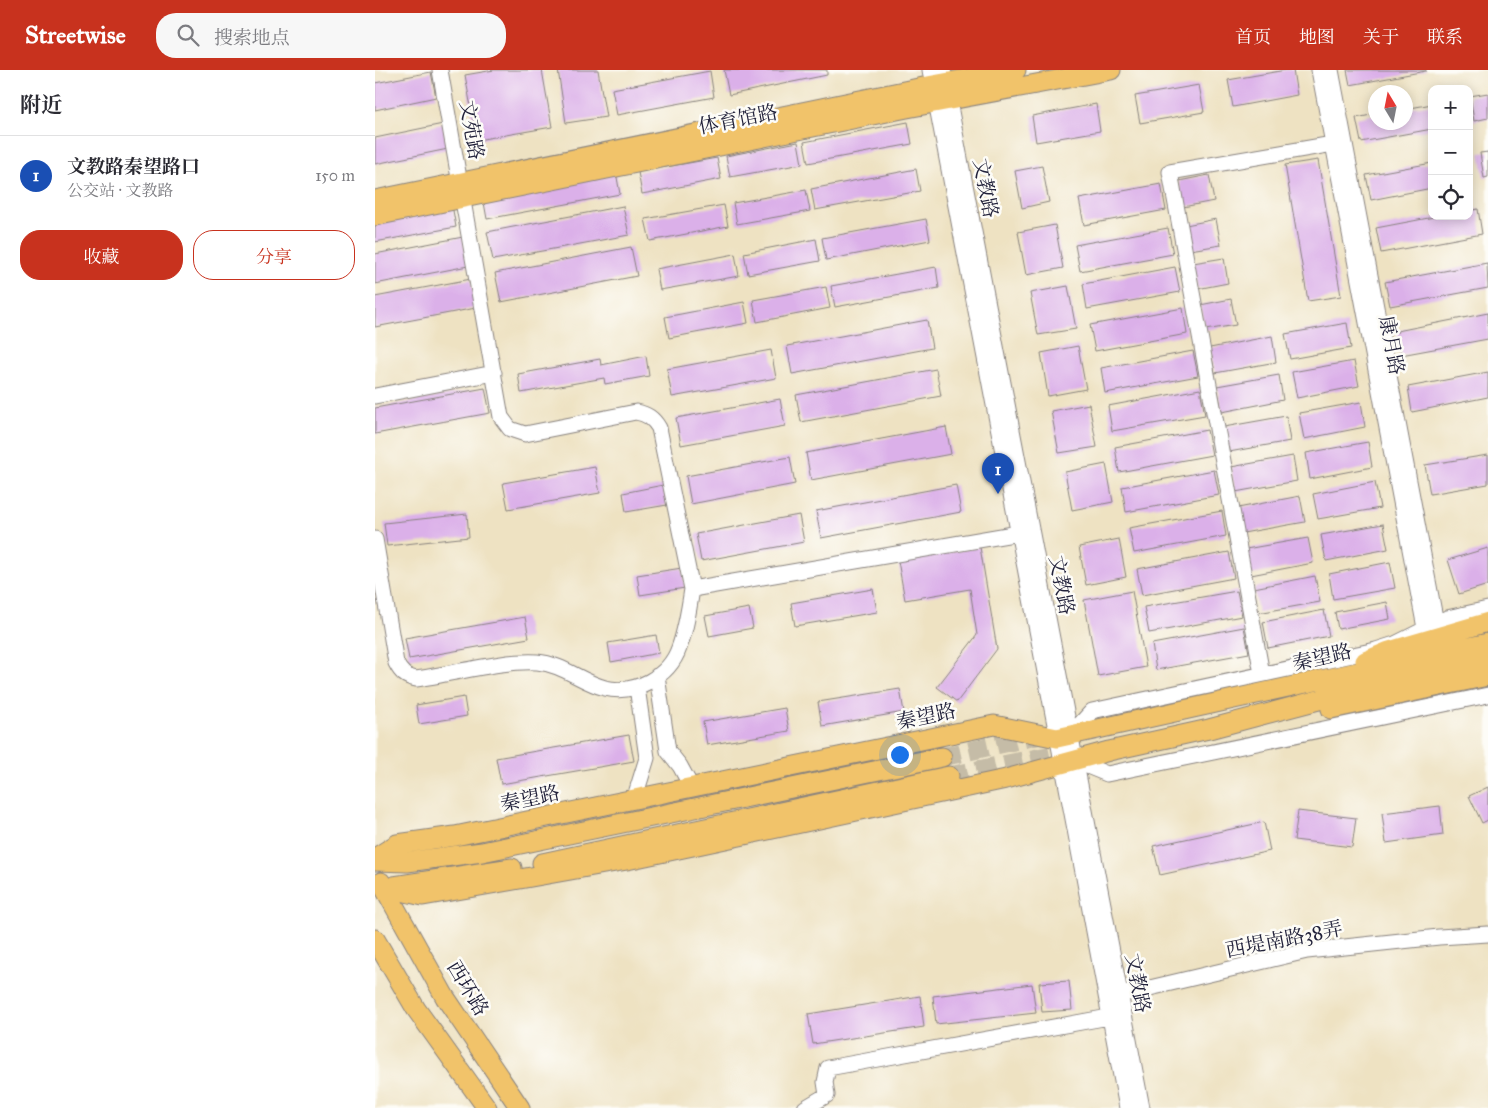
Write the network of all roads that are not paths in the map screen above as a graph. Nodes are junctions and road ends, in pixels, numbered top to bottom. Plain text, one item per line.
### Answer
1 (440, 70) edge
2 (1016, 70) edge
3 (1111, 70) edge
4 (1319, 70) edge
5 (1331, 70) edge
6 (940, 85) edge
7 (1333, 144) junction
8 (462, 189) junction
9 (375, 200) edge
10 (375, 216) edge
11 (494, 373) junction
12 (375, 396) edge
13 (1019, 533) junction
14 (375, 539) edge
15 (692, 589) junction
16 (1488, 609) edge
17 (1488, 622) edge
18 (1431, 626) junction
19 (1488, 643) edge
20 (1488, 660) edge
21 (1262, 674) junction
22 (657, 676) junction
23 (1488, 676) edge
24 (1319, 680) junction
25 (637, 687) junction
26 (1488, 695) edge
27 (1209, 730) junction
28 (1064, 737) junction
29 (942, 757) tunnel mouth
30 (1069, 762) junction
31 (949, 776) tunnel mouth
32 (692, 788) junction
33 (634, 800) junction
34 (375, 859) edge
35 (375, 870) edge
36 (379, 887) edge
37 (1488, 934) edge
38 (375, 938) edge
39 (1120, 996) junction
40 (1109, 1017) junction
41 (487, 1108) edge
42 (520, 1108) edge
43 (805, 1108) edge
44 (1127, 1108) edge
45 (1141, 1108) edge

1 - 8 street, 文苑路
2 - 6 main road, 体育馆路
3 - 6 main road, 体育馆路
4 - 7 street, 康月路
5 - 18 street, 康月路
6 - 8 main road, 体育馆路
6 - 13 street, 文教路
6 - 28 street, 文教路
7 - 18 street, 康月路
7 - 21 street
8 - 9 main road, 体育馆路
8 - 10 main road, 体育馆路
8 - 11 street, 文苑路
11 - 12 street
11 - 15 street, 文苑路
13 - 15 street
13 - 28 street, 文教路
14 - 25 street
15 - 22 street
16 - 18 street
17 - 24 main road
18 - 21 street
19 - 24 main road, 秦望路
20 - 27 main road, 秦望路
21 - 28 street
22 - 25 street
22 - 32 street
23 - 27 main road
24 - 28 main road, 秦望路
25 - 33 street
26 - 30 street
27 - 30 main road, 秦望路
28 - 30 street, 文教路
28 - 32 main road, 秦望路
29 - 34 main road, 秦望路
30 - 36 main road, 秦望路
30 - 39 street, 文教路
30 - 40 street, 文教路
31 - 36 main road
32 - 33 main road, 秦望路
33 - 34 main road, 秦望路
35 - 36 main road, 西环路
36 - 42 main road, 西环路
37 - 39 street, 西堤南路38弄
38 - 41 main road
39 - 45 street, 文教路
40 - 43 street
40 - 44 street, 文教路

